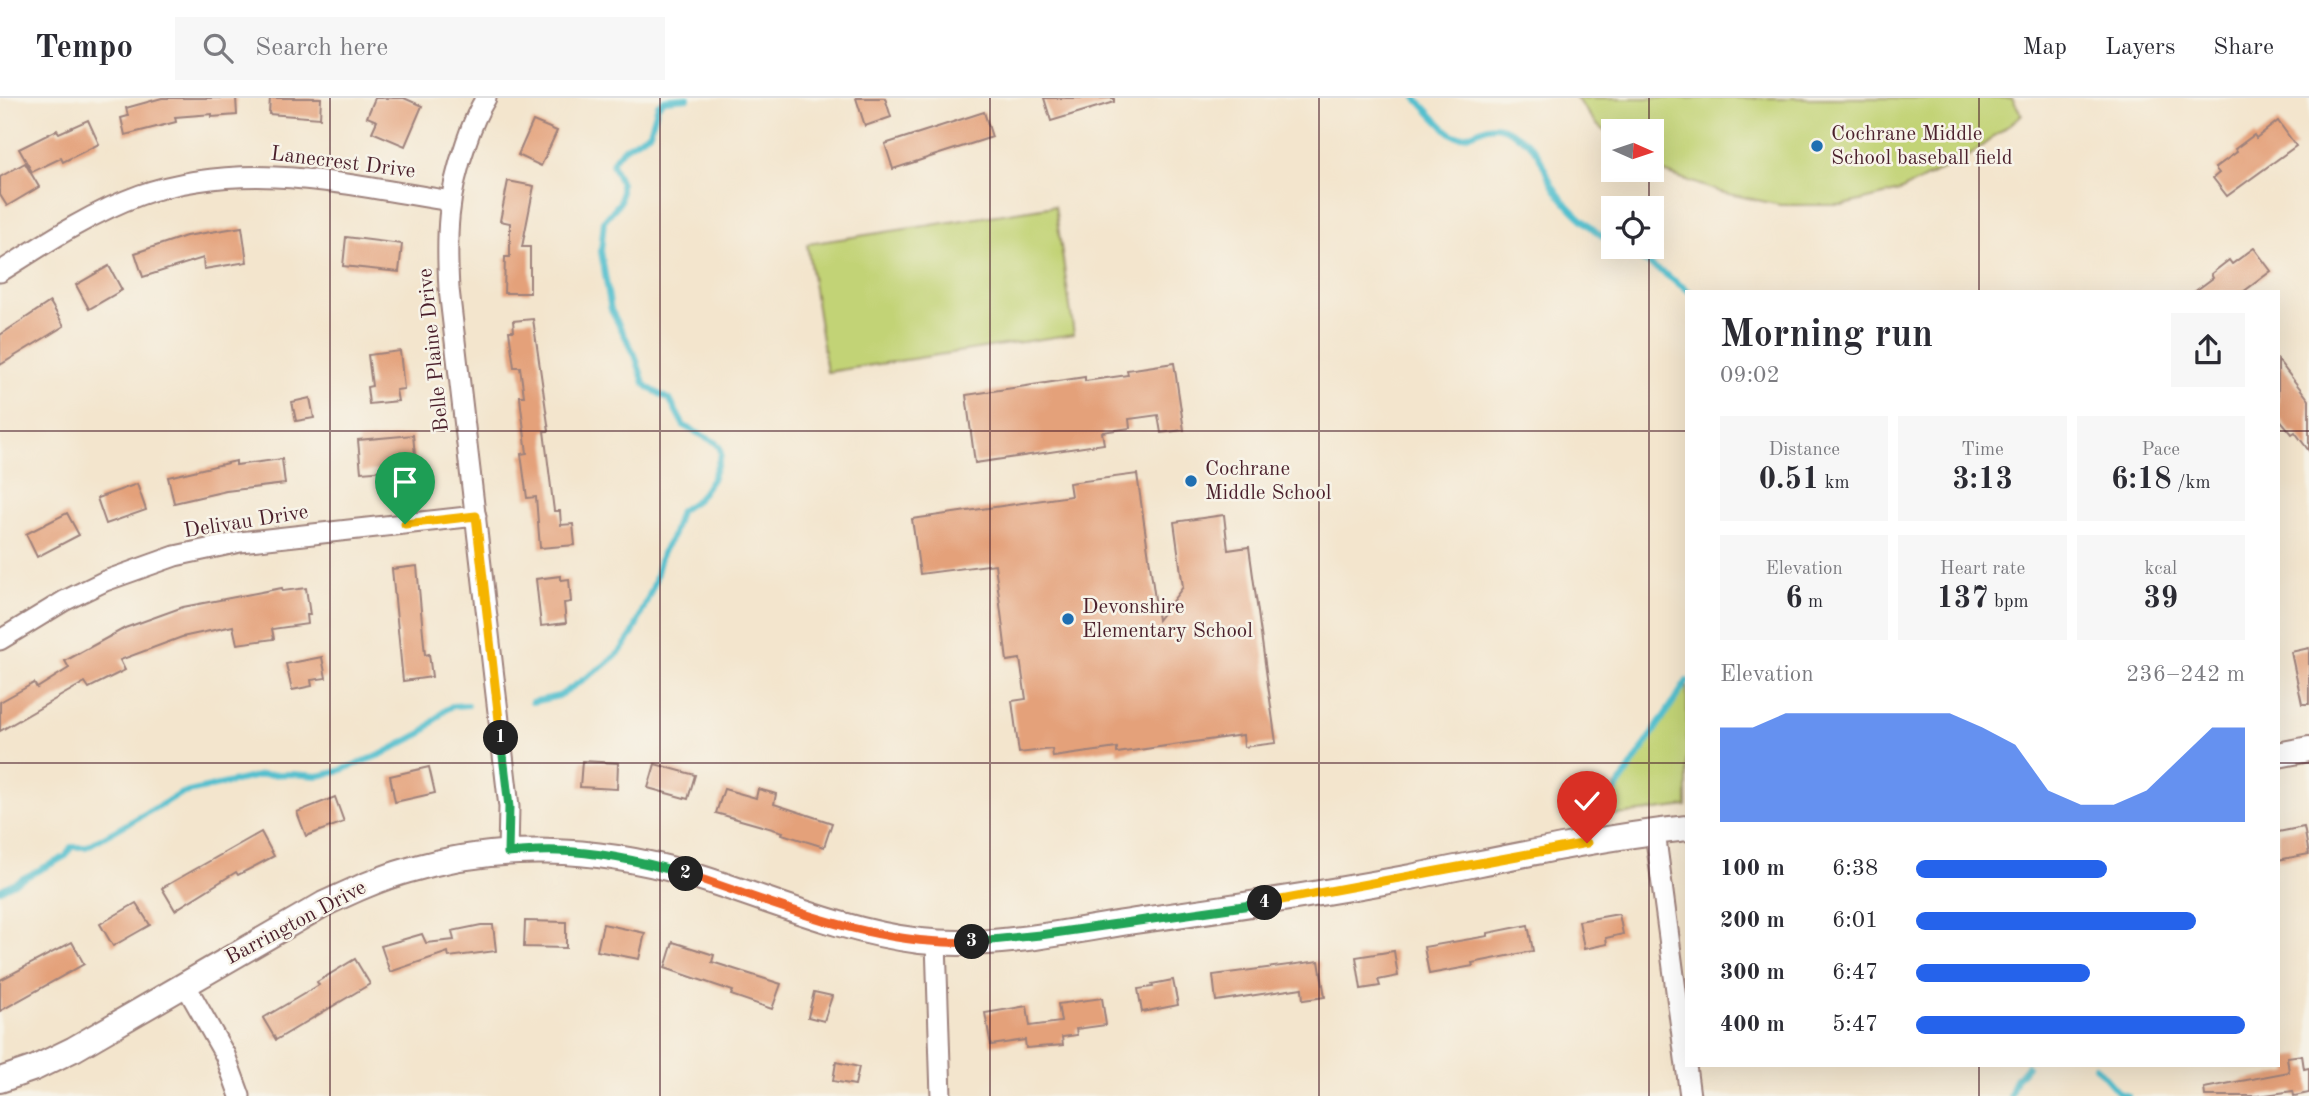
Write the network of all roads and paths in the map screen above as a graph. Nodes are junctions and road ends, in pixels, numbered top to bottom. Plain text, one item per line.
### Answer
1 (486, 98) edge
2 (450, 201) junction
3 (0, 272) edge
4 (476, 516) junction
5 (0, 640) edge
6 (2309, 749) edge
7 (2280, 755) edge
8 (1685, 828) edge
9 (1655, 832) junction
10 (508, 853) junction
11 (936, 942) junction
12 (184, 984) junction
13 (1685, 1058) edge
14 (1686, 1067) edge
15 (0, 1080) edge
16 (240, 1096) edge
17 (941, 1096) edge
18 (1690, 1096) edge

1 - 2 street, Belle Plaine Drive
2 - 3 street, Lanecrest Drive
2 - 4 street, Belle Plaine Drive
4 - 5 street, Delivau Drive
4 - 10 street, Belle Plaine Drive
6 - 7 street
8 - 9 street, Barrington Drive
9 - 11 street, Barrington Drive
9 - 13 street
10 - 11 street, Barrington Drive
10 - 12 street, Barrington Drive
11 - 17 street
12 - 15 street, Barrington Drive
12 - 16 street
14 - 18 street

